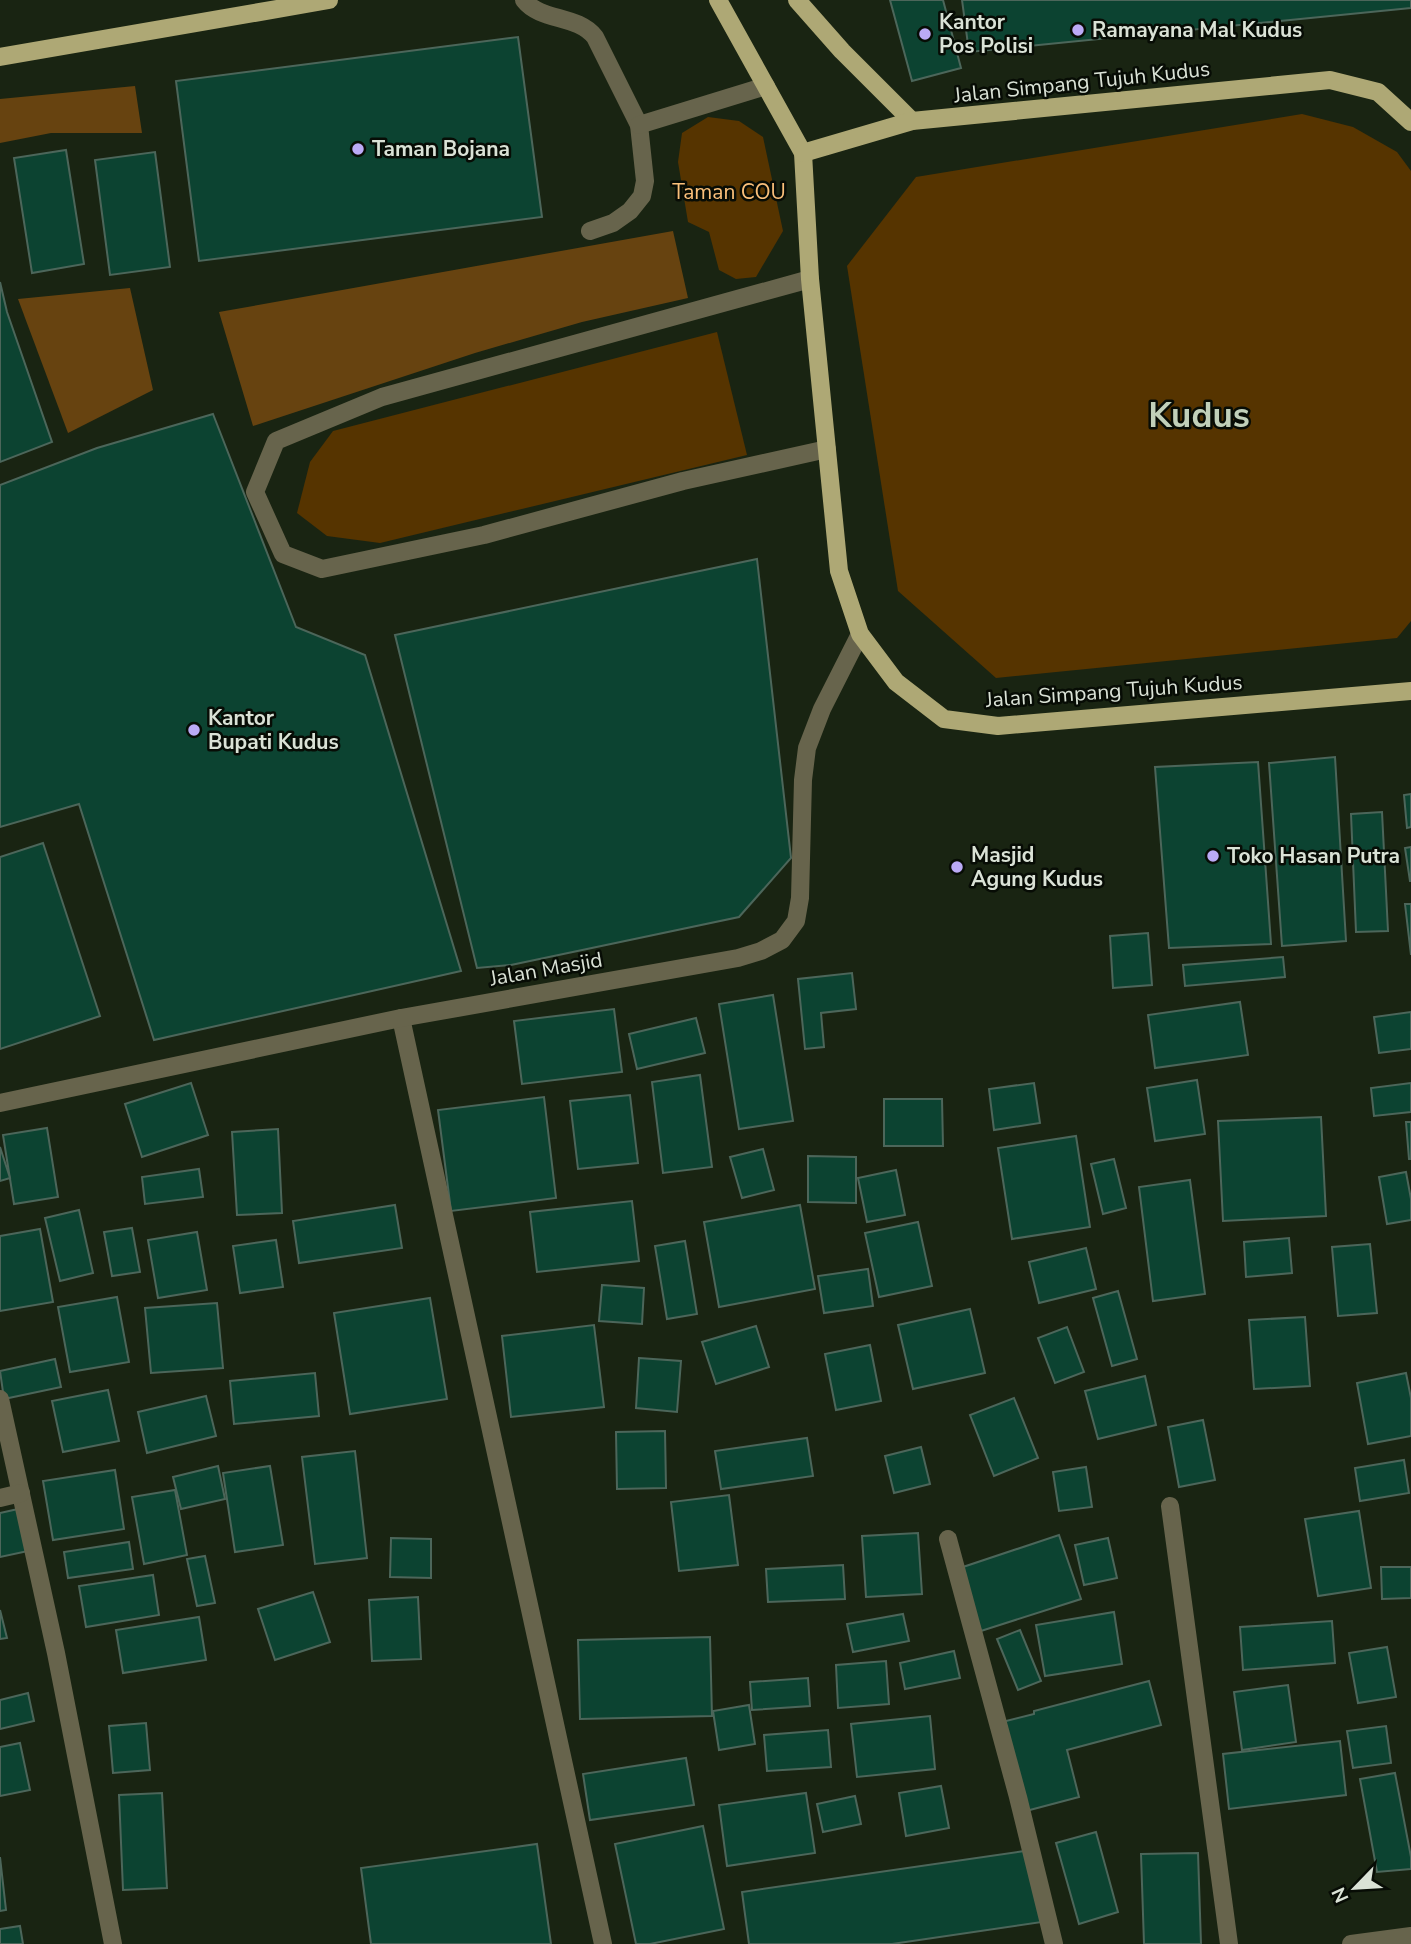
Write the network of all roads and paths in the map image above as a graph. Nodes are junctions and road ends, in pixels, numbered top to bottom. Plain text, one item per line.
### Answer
1 (329, 0) edge
2 (524, 0) edge
3 (718, 0) edge
4 (797, 0) edge
5 (0, 57) edge
6 (766, 86) junction
7 (912, 121) junction
8 (1411, 122) edge
9 (639, 125) junction
10 (803, 153) junction
11 (590, 231) dead end
12 (810, 279) junction
13 (827, 449) junction
14 (860, 634) junction
15 (1411, 691) edge
16 (401, 1018) junction
17 (0, 1103) edge
18 (0, 1399) edge
19 (21, 1493) junction
20 (0, 1498) edge
21 (1170, 1506) dead end
22 (948, 1539) dead end
23 (1411, 1936) edge
24 (113, 1944) edge
25 (603, 1944) edge
26 (1054, 1944) edge
27 (1229, 1944) edge
28 (1351, 1944) edge

1 - 5 main road
2 - 9 street
3 - 6 main road
4 - 7 main road
6 - 9 street
6 - 10 main road
7 - 8 main road, Jalan Simpang Tujuh Kudus
7 - 10 main road, Jalan Simpang Tujuh Kudus
9 - 11 street
10 - 12 main road, Jalan Simpang Tujuh Kudus
12 - 13 main road, Jalan Simpang Tujuh Kudus
12 - 13 street
13 - 14 main road, Jalan Simpang Tujuh Kudus
14 - 15 main road, Jalan Simpang Tujuh Kudus
14 - 16 street, Jalan Masjid
16 - 17 street, Jalan Masjid
16 - 25 street
18 - 19 street
19 - 20 street
19 - 24 street
21 - 27 street
22 - 26 street
23 - 28 street

